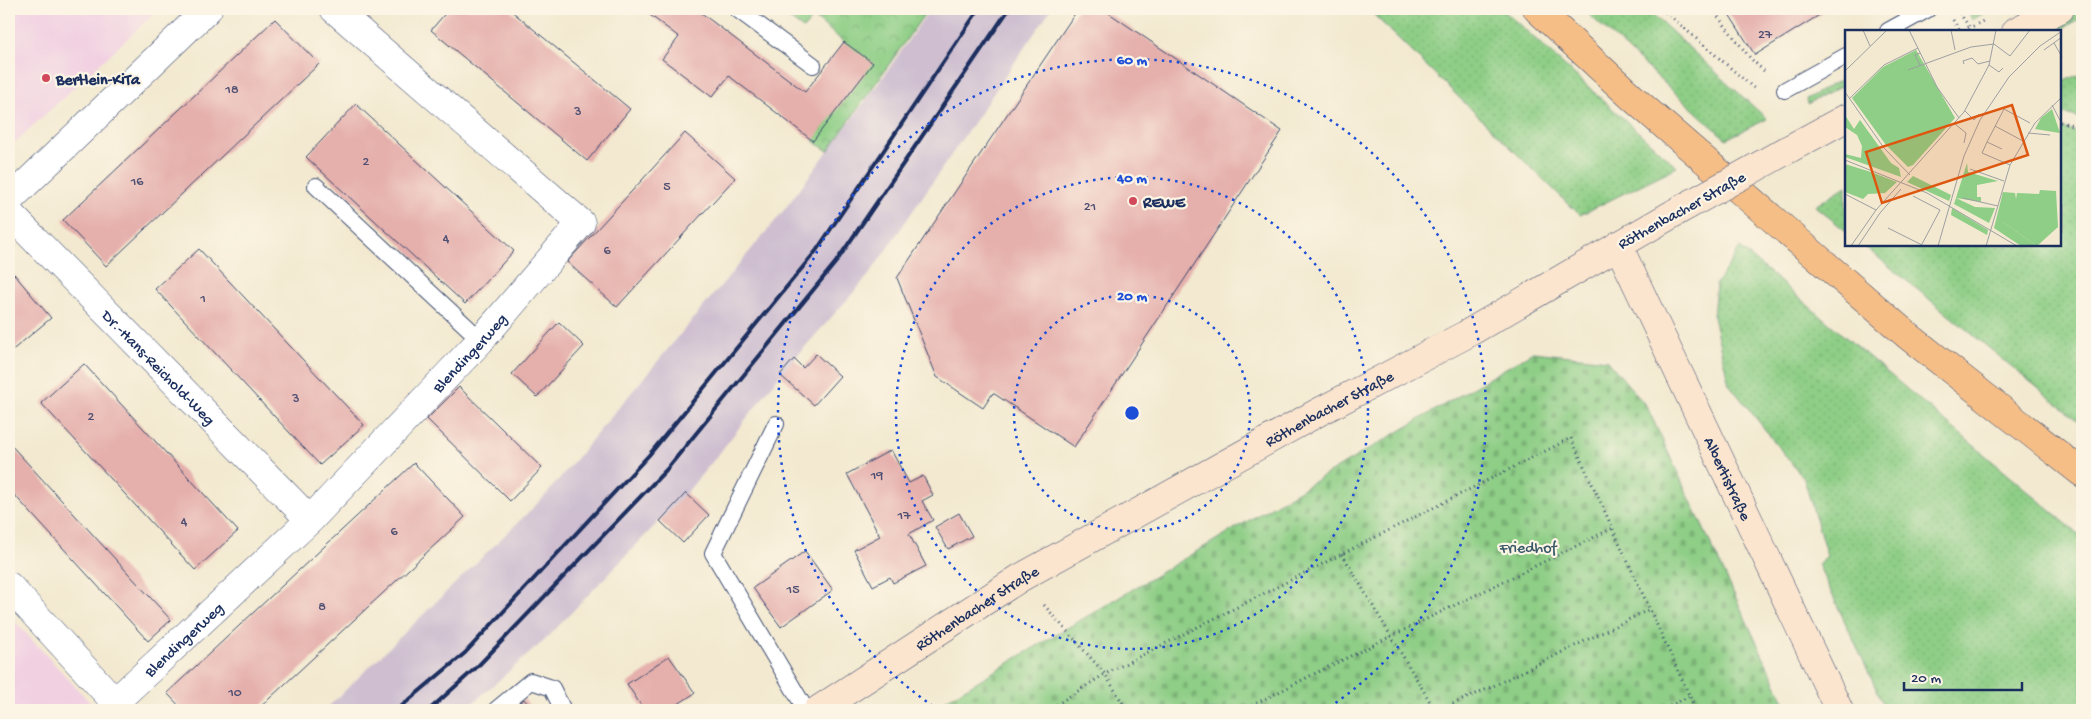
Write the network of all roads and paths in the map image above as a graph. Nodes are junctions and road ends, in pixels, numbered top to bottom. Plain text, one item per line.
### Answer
1 (208, 9) edge
2 (334, 9) edge
3 (737, 9) edge
4 (1537, 9) edge
5 (1662, 9) edge
6 (1712, 9) edge
7 (1928, 9) edge
8 (1957, 9) edge
9 (2060, 9) edge
10 (1970, 28) dead end
11 (1890, 30) edge
12 (2018, 30) edge
13 (1845, 57) edge
14 (813, 65) dead end
15 (1785, 90) joint
16 (1763, 96) dead end
17 (1845, 119) edge
18 (2061, 122) edge
19 (2082, 127) edge
20 (316, 186) dead end
21 (9, 200) edge
22 (9, 213) edge
23 (1618, 245) junction
24 (481, 340) junction
25 (776, 424) dead end
26 (2082, 473) edge
27 (310, 520) junction
28 (1613, 528) junction
29 (1342, 554) junction
30 (1020, 578) junction
31 (9, 586) edge
32 (1650, 608) junction
33 (1391, 637) junction
34 (1105, 674) junction
35 (1690, 696) junction
36 (496, 710) edge
37 (563, 710) edge
38 (806, 710) edge
39 (818, 710) edge
40 (1048, 710) edge
41 (1127, 710) edge
42 (1243, 710) edge
43 (1435, 710) edge
44 (1439, 710) edge
45 (1661, 710) edge
46 (1696, 710) edge
47 (1839, 710) edge

1 - 21 street
2 - 24 street, Blendingerweg
3 - 14 lane
4 - 26 main road
5 - 16 path
6 - 15 path
7 - 11 lane
8 - 10 path
9 - 12 main road
13 - 15 lane
17 - 23 main road, Röthenbacher Straße, bridge
18 - 19 path
20 - 24 lane
22 - 27 street, Dr.-Hans-Reichold-Weg
23 - 30 main road, Röthenbacher Straße
23 - 47 main road, Albertistraße
24 - 27 street, Blendingerweg
25 - 38 lane
27 - 31 street, Blendingerweg
28 - 29 path
28 - 32 path
28 - 33 path
29 - 33 path
29 - 34 path
30 - 34 path
30 - 39 main road, Röthenbacher Straße
32 - 35 path
32 - 44 path
33 - 42 path
33 - 43 path
34 - 40 path
34 - 41 path
35 - 45 path
35 - 46 path
36 - 37 lane

